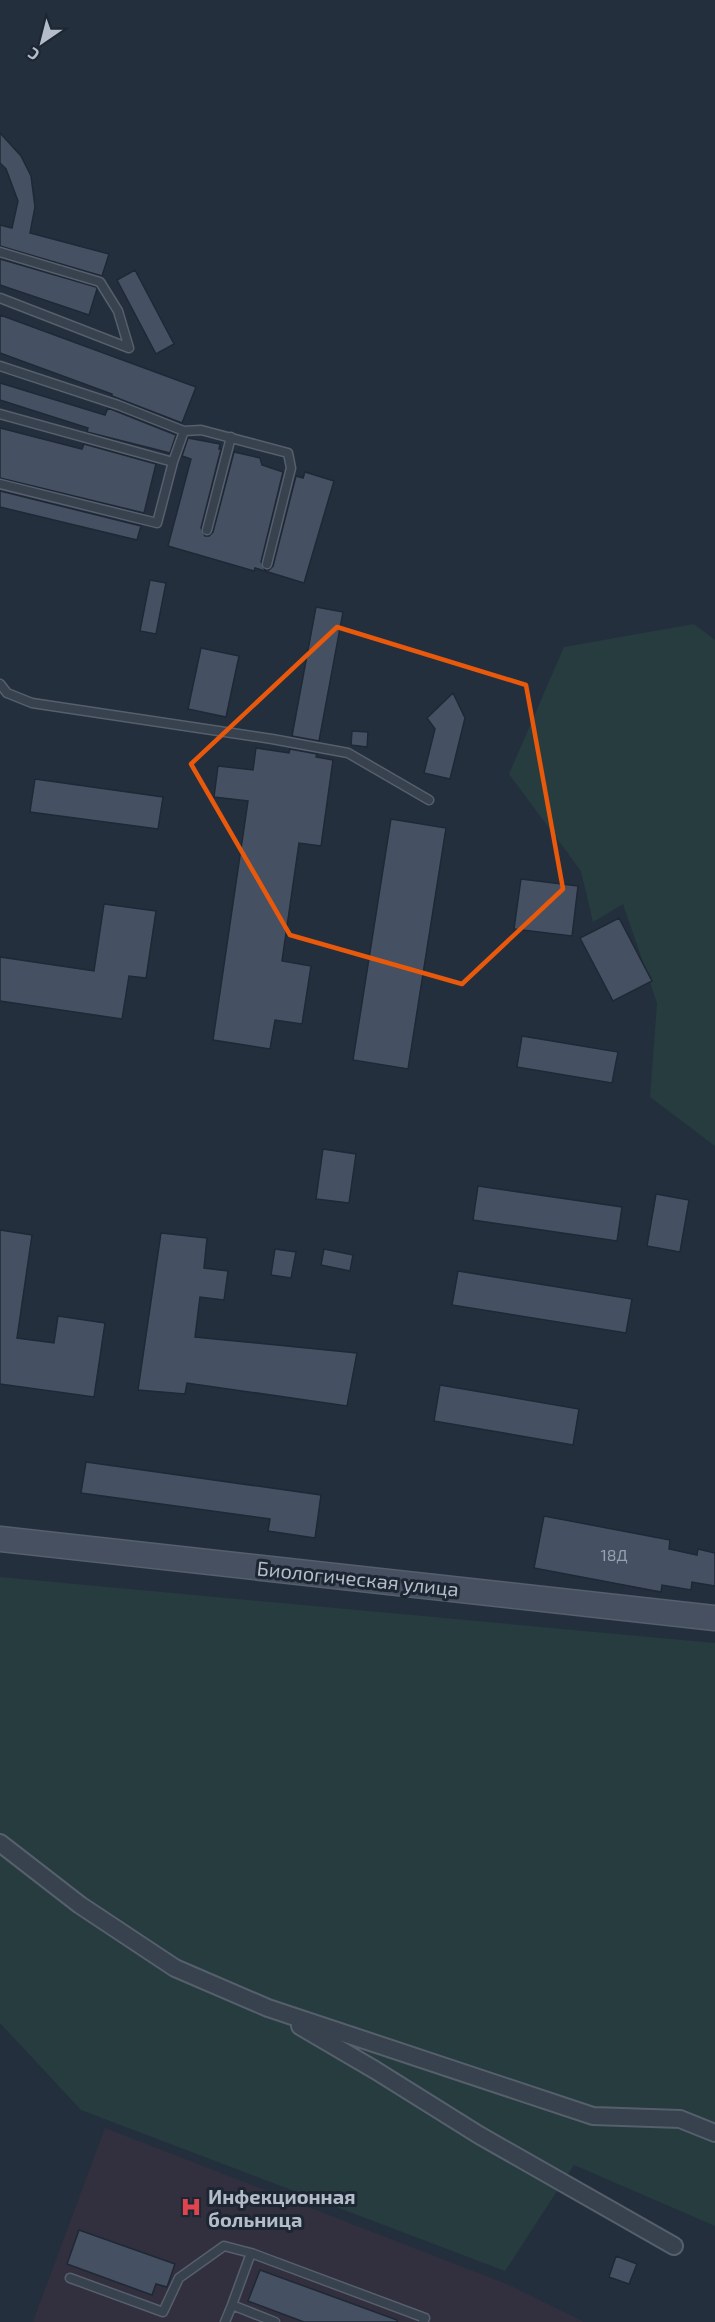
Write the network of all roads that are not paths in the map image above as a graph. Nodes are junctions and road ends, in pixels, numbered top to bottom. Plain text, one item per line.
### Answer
1 (0, 252) edge
2 (0, 298) edge
3 (0, 366) edge
4 (0, 414) edge
5 (184, 431) junction
6 (231, 437) junction
7 (173, 462) junction
8 (0, 484) edge
9 (207, 530) dead end
10 (267, 564) dead end
11 (0, 684) edge
12 (429, 800) dead end
13 (0, 1539) edge
14 (715, 1618) edge
15 (0, 1843) edge
16 (268, 2008) junction
17 (715, 2133) edge
18 (674, 2247) dead end
19 (251, 2253) junction
20 (70, 2278) dead end
21 (232, 2305) junction
22 (225, 2322) edge
23 (275, 2322) edge
24 (423, 2322) edge

1 - 2 lane
3 - 5 lane
4 - 7 lane
5 - 6 lane
5 - 7 lane
6 - 9 lane
6 - 10 lane
7 - 8 lane
11 - 12 lane
13 - 14 street, Биологическая улица
15 - 16 street
16 - 17 street
16 - 18 street
19 - 20 lane
19 - 21 lane
19 - 24 lane
21 - 22 lane
21 - 23 lane

